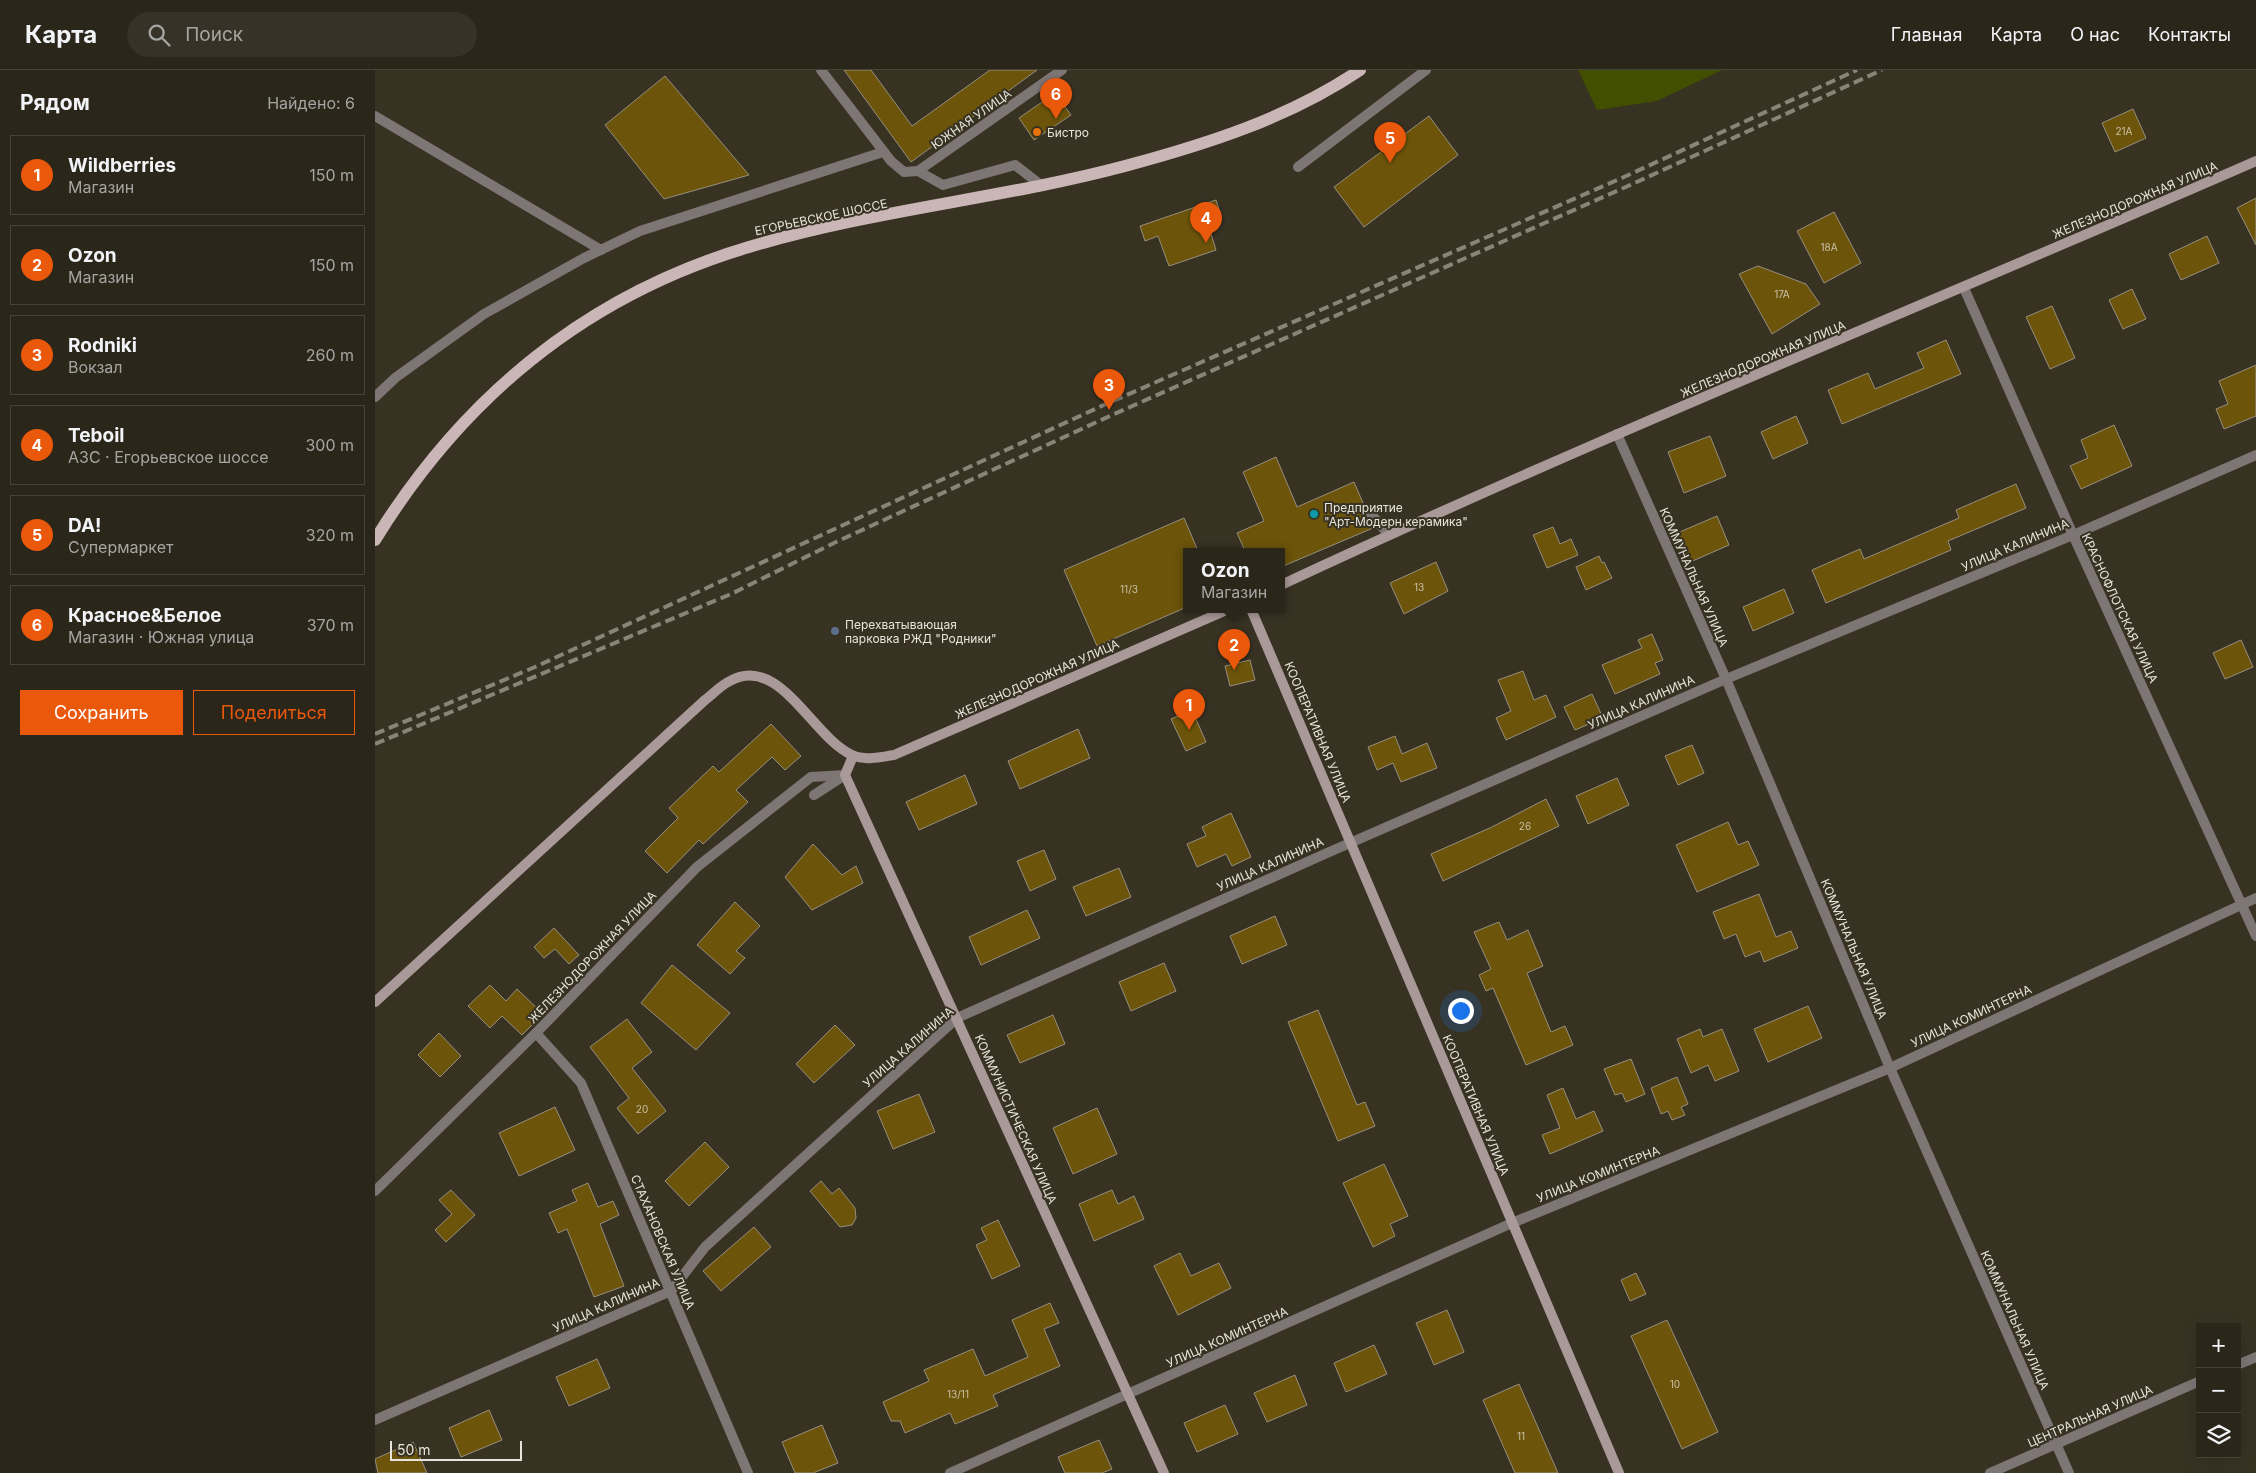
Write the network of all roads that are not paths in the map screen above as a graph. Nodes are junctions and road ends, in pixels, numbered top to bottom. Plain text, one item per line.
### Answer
1 (821, 70) edge
2 (1062, 70) edge
3 (1360, 70) edge
4 (1426, 70) edge
5 (375, 116) edge
6 (883, 152) junction
7 (2256, 162) edge
8 (1298, 167) dead end
9 (918, 171) junction
10 (1042, 186) junction
11 (601, 250) junction
12 (1964, 288) junction
13 (375, 397) edge
14 (1617, 434) junction
15 (2256, 455) edge
16 (1371, 514) dead end
17 (1389, 535) junction
18 (2073, 535) junction
19 (375, 540) edge
20 (1285, 583) edge
21 (1220, 613) edge
22 (1253, 613) edge
23 (1726, 679) junction
24 (853, 756) junction
25 (845, 774) junction
26 (814, 794) dead end
27 (1351, 842) junction
28 (2256, 898) edge
29 (2242, 904) junction
30 (2256, 936) edge
31 (375, 1002) edge
32 (957, 1018) junction
33 (536, 1033) junction
34 (1890, 1068) junction
35 (375, 1191) edge
36 (1512, 1223) junction
37 (671, 1291) junction
38 (2256, 1357) edge
39 (2241, 1363) edge
40 (2196, 1383) edge
41 (1127, 1396) junction
42 (375, 1420) edge
43 (2056, 1444) junction
44 (748, 1473) edge
45 (951, 1473) edge
46 (1164, 1473) edge
47 (1619, 1473) edge
48 (1990, 1473) edge
49 (2069, 1473) edge

1 - 6 street
2 - 9 street, ЮЖНАЯ УЛИЦА
3 - 10 main road, ЕГОРЬЕВСКОЕ ШОССЕ
4 - 8 street
5 - 11 street
6 - 9 street
6 - 11 street
7 - 12 main road, ЖЕЛЕЗНОДОРОЖНАЯ УЛИЦА
9 - 10 street
10 - 19 main road, ЕГОРЬЕВСКОЕ ШОССЕ
11 - 13 street
12 - 14 main road, ЖЕЛЕЗНОДОРОЖНАЯ УЛИЦА
12 - 18 street, КРАСНОФЛОТСКАЯ УЛИЦА
14 - 17 main road, ЖЕЛЕЗНОДОРОЖНАЯ УЛИЦА
14 - 23 street, КОММУНАЛЬНАЯ УЛИЦА
15 - 18 street, УЛИЦА КАЛИНИНА
16 - 17 street
17 - 20 main road, ЖЕЛЕЗНОДОРОЖНАЯ УЛИЦА
18 - 23 street, УЛИЦА КАЛИНИНА
18 - 29 street, КРАСНОФЛОТСКАЯ УЛИЦА
21 - 24 main road, ЖЕЛЕЗНОДОРОЖНАЯ УЛИЦА
22 - 27 main road, КООПЕРАТИВНАЯ УЛИЦА
23 - 27 street, УЛИЦА КАЛИНИНА
23 - 34 street, КОММУНАЛЬНАЯ УЛИЦА
24 - 25 main road
24 - 31 main road
25 - 26 street
25 - 32 main road, КОММУНИСТИЧЕСКАЯ УЛИЦА
25 - 33 street, ЖЕЛЕЗНОДОРОЖНАЯ УЛИЦА
27 - 32 street, УЛИЦА КАЛИНИНА
27 - 36 main road, КООПЕРАТИВНАЯ УЛИЦА
28 - 29 street, УЛИЦА КОМИНТЕРНА
29 - 30 street, КРАСНОФЛОТСКАЯ УЛИЦА
29 - 34 street, УЛИЦА КОМИНТЕРНА
32 - 37 street, УЛИЦА КАЛИНИНА
32 - 41 main road, КОММУНИСТИЧЕСКАЯ УЛИЦА
33 - 35 street, ЖЕЛЕЗНОДОРОЖНАЯ УЛИЦА
33 - 37 street, СТАХАНОВСКАЯ УЛИЦА
34 - 36 street, УЛИЦА КОМИНТЕРНА
34 - 43 street, КОММУНАЛЬНАЯ УЛИЦА
36 - 41 street, УЛИЦА КОМИНТЕРНА
36 - 47 main road, КООПЕРАТИВНАЯ УЛИЦА
37 - 42 street, УЛИЦА КАЛИНИНА
37 - 44 street, СТАХАНОВСКАЯ УЛИЦА
38 - 39 street
40 - 43 street, ЦЕНТРАЛЬНАЯ УЛИЦА
41 - 45 street, УЛИЦА КОМИНТЕРНА
41 - 46 main road, КОММУНИСТИЧЕСКАЯ УЛИЦА
43 - 48 street, ЦЕНТРАЛЬНАЯ УЛИЦА
43 - 49 street, КОММУНАЛЬНАЯ УЛИЦА

